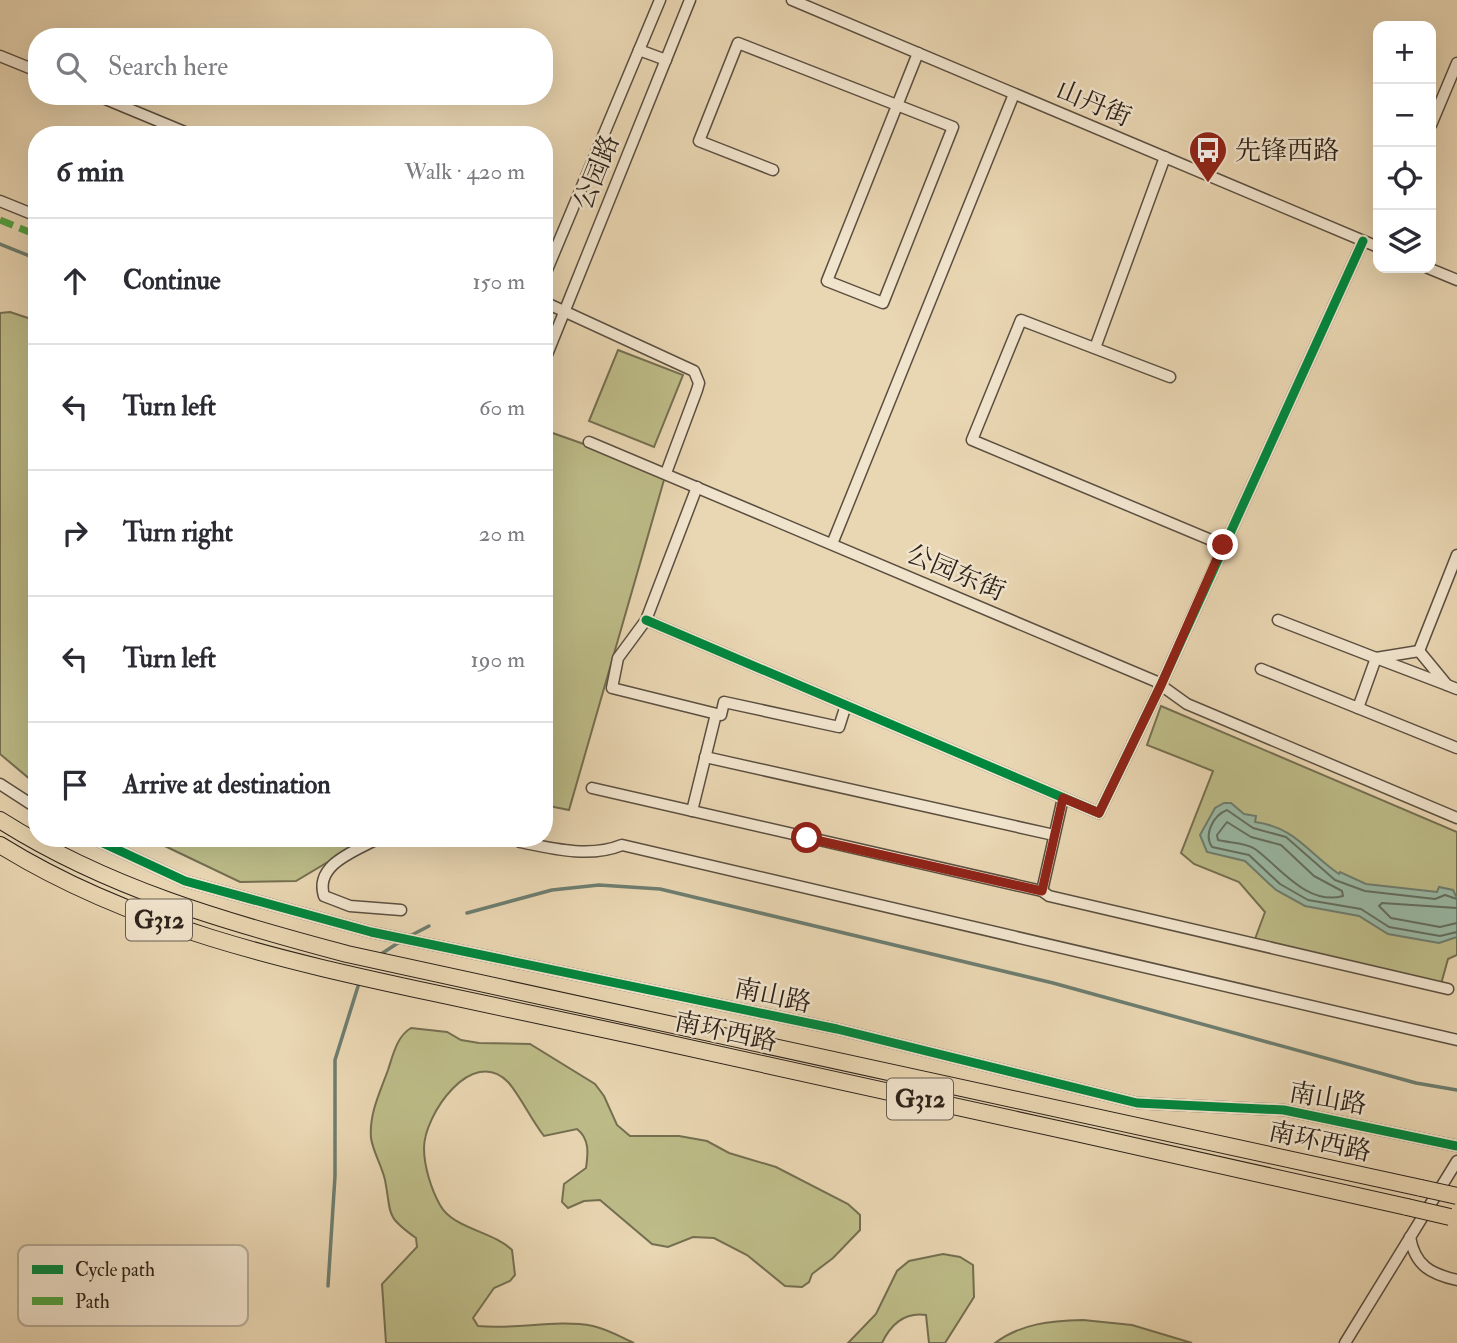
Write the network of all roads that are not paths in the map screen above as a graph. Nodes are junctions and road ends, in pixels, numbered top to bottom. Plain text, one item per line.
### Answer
1 (660, 0) edge
2 (690, 0) edge
3 (792, 0) edge
4 (639, 50) junction
5 (918, 53) junction
6 (0, 56) edge
7 (666, 60) junction
8 (1457, 63) edge
9 (28, 67) edge
10 (1014, 94) junction
11 (120, 105) edge
12 (897, 106) junction
13 (1436, 113) edge
14 (170, 126) edge
15 (1165, 157) junction
16 (773, 170) dead end
17 (0, 201) edge
18 (28, 212) edge
19 (1363, 241) junction
20 (1373, 245) edge
21 (553, 256) edge
22 (1436, 271) edge
23 (1457, 280) edge
24 (553, 306) edge
25 (565, 311) junction
26 (553, 340) edge
27 (1095, 348) junction
28 (1170, 377) dead end
29 (589, 442) dead end
30 (666, 473) junction
31 (696, 486) junction
32 (832, 544) junction
33 (1223, 545) junction
34 (1457, 555) edge
35 (646, 620) junction
36 (1278, 620) dead end
37 (1419, 651) junction
38 (1376, 658) junction
39 (1261, 669) dead end
40 (1161, 685) junction
41 (1452, 687) edge
42 (846, 705) junction
43 (1357, 708) junction
44 (716, 713) junction
45 (1457, 748) edge
46 (705, 757) junction
47 (0, 784) edge
48 (592, 788) dead end
49 (1063, 798) junction
50 (28, 802) edge
51 (692, 811) junction
52 (1457, 818) edge
53 (0, 820) edge
54 (1055, 835) junction
55 (28, 838) edge
56 (0, 845) edge
57 (43, 847) edge
58 (111, 847) edge
59 (363, 847) edge
60 (553, 847) edge
61 (1042, 891) junction
62 (350, 906) junction
63 (401, 910) dead end
64 (344, 926) junction
65 (1448, 989) dead end
66 (1457, 1040) edge
67 (1457, 1146) edge
68 (1457, 1161) edge
69 (1457, 1196) edge
70 (1454, 1217) edge
71 (1410, 1237) junction
72 (1457, 1280) edge
73 (1345, 1343) edge

1 - 4 street, 公园路
2 - 7 street, 公园路
3 - 5 street, 山丹街
4 - 7 street
4 - 21 street, 公园路
5 - 10 street, 山丹街
5 - 12 street
6 - 9 street
7 - 25 street, 公园路
8 - 13 street
10 - 15 street, 山丹街
10 - 32 street
11 - 14 street
12 - 12 street
12 - 16 street
15 - 19 street, 山丹街
15 - 27 street
17 - 18 street
19 - 20 street, 山丹街
19 - 33 street
22 - 23 street
24 - 25 street
25 - 26 street, 公园路
25 - 30 street
27 - 28 street
27 - 33 street
29 - 30 street, 公园东街
30 - 31 street, 公园东街
31 - 32 street, 公园东街
31 - 35 street
32 - 40 street, 公园东街
33 - 40 street
34 - 37 street
35 - 42 street
35 - 44 street
36 - 38 street
37 - 38 street
37 - 41 street
38 - 41 street
38 - 43 street
39 - 43 street
40 - 49 street
40 - 52 street, 公园东街
42 - 44 street
42 - 49 street
43 - 45 street
44 - 46 street
46 - 51 street
46 - 54 street
47 - 50 street
48 - 51 street
49 - 54 street
51 - 61 street
53 - 55 highway, 南环西路 / G312, bridge
54 - 61 street
56 - 70 highway, 南环西路 / G312, bridge
57 - 69 highway, 南环西路 / G312, bridge
58 - 64 street, 南山路
59 - 62 street
60 - 66 street
61 - 65 street
62 - 63 street
62 - 64 street
64 - 67 street, 南山路
68 - 71 street
71 - 72 street
71 - 73 street

